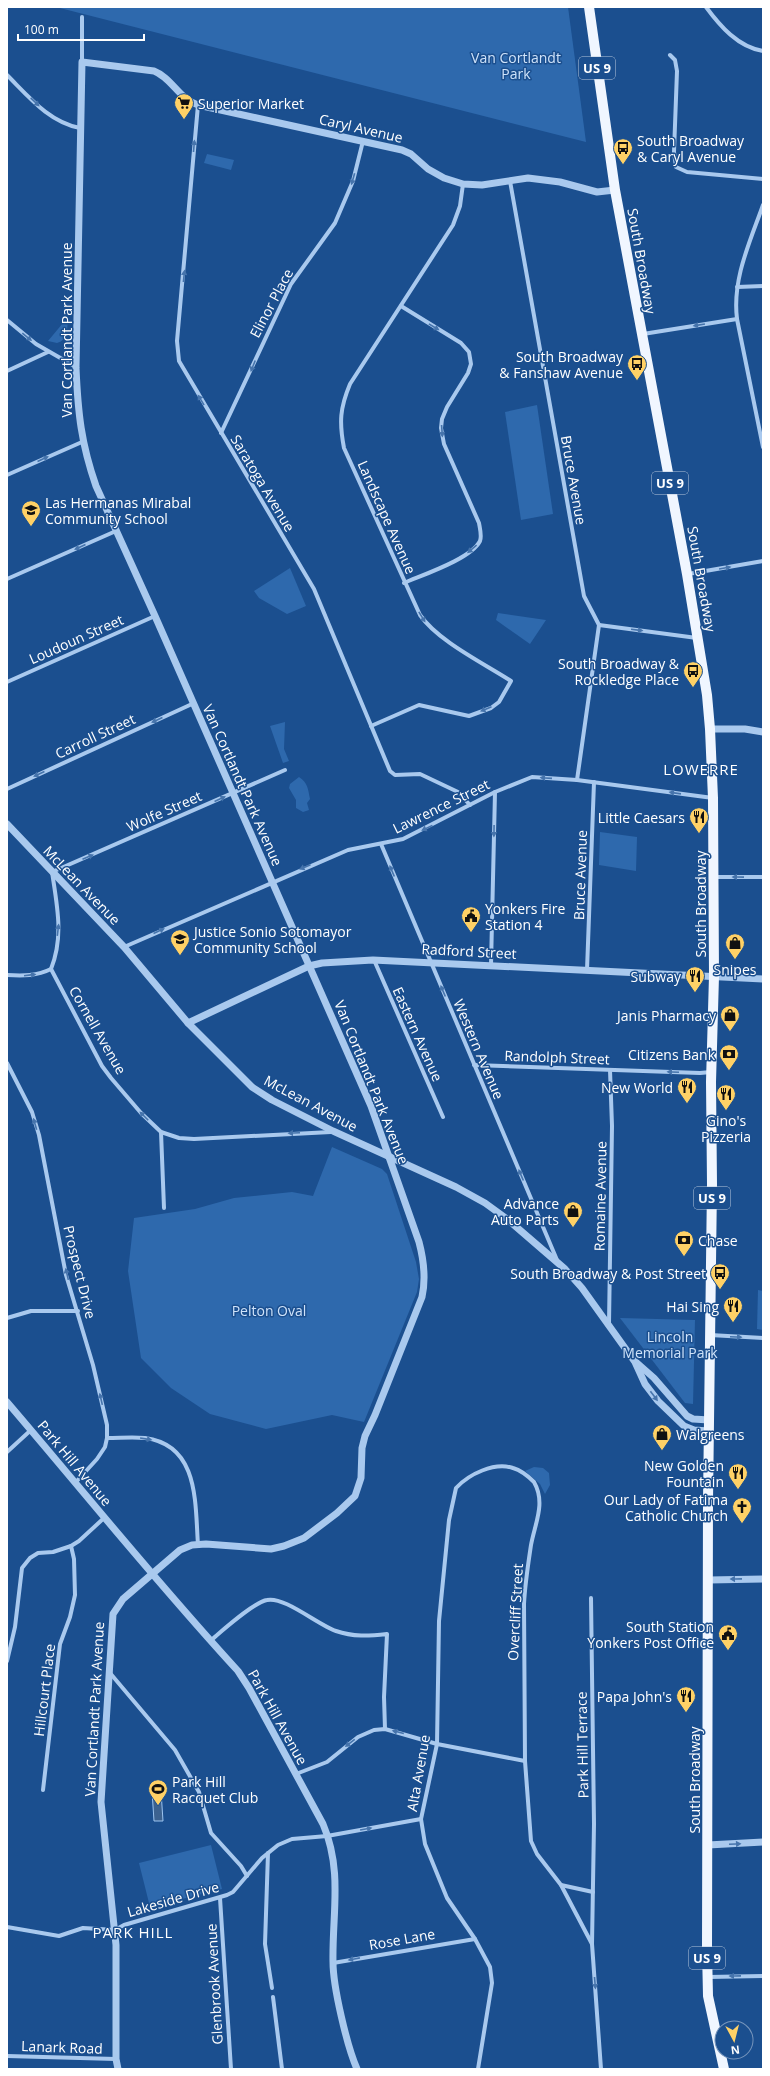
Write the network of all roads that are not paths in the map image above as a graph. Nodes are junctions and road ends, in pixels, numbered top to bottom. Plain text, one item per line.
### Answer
1 (589, 7) edge
2 (706, 7) edge
3 (82, 17) dead end
4 (763, 51) edge
5 (670, 55) dead end
6 (82, 62) junction
7 (7, 75) edge
8 (198, 105) junction
9 (80, 128) junction
10 (363, 141) junction
11 (763, 179) edge
12 (510, 181) junction
13 (463, 184) junction
14 (615, 190) junction
15 (763, 205) edge
16 (763, 286) edge
17 (737, 287) junction
18 (401, 306) junction
19 (738, 319) junction
20 (7, 320) edge
21 (642, 335) junction
22 (48, 352) junction
23 (76, 368) junction
24 (7, 371) edge
25 (220, 433) junction
26 (82, 442) junction
27 (763, 447) edge
28 (7, 475) edge
29 (116, 531) junction
30 (763, 561) edge
31 (687, 574) junction
32 (7, 579) edge
33 (404, 582) junction
34 (155, 616) junction
35 (599, 625) junction
36 (698, 638) junction
37 (7, 682) edge
38 (192, 704) junction
39 (371, 726) junction
40 (710, 729) junction
41 (763, 732) edge
42 (285, 770) dead end
43 (577, 780) junction
44 (594, 782) junction
45 (7, 789) edge
46 (495, 792) junction
47 (233, 794) junction
48 (713, 798) junction
49 (470, 805) junction
50 (7, 824) edge
51 (380, 844) junction
52 (52, 872) junction
53 (714, 876) junction
54 (763, 877) edge
55 (271, 882) junction
56 (124, 947) junction
57 (373, 960) junction
58 (431, 962) junction
59 (491, 965) junction
60 (310, 966) junction
61 (51, 969) junction
62 (587, 970) junction
63 (7, 975) edge
64 (714, 976) junction
65 (763, 979) edge
66 (188, 1023) junction
67 (7, 1063) edge
68 (474, 1065) junction
69 (610, 1070) junction
70 (711, 1072) junction
71 (443, 1117) dead end
72 (333, 1131) junction
73 (161, 1132) junction
74 (390, 1156) junction
75 (164, 1208) dead end
76 (558, 1263) junction
77 (78, 1311) junction
78 (7, 1318) edge
79 (609, 1324) junction
80 (710, 1335) junction
81 (763, 1338) edge
82 (635, 1362) junction
83 (7, 1402) edge
84 (709, 1420) junction
85 (31, 1430) junction
86 (709, 1431) junction
87 (108, 1438) junction
88 (7, 1452) edge
89 (521, 1473) joint
90 (76, 1482) junction
91 (104, 1518) junction
92 (198, 1545) junction
93 (71, 1546) junction
94 (152, 1573) junction
95 (763, 1579) edge
96 (709, 1580) junction
97 (591, 1598) dead end
98 (210, 1641) junction
99 (7, 1661) edge
100 (109, 1671) junction
101 (385, 1729) junction
102 (436, 1744) junction
103 (525, 1761) junction
104 (296, 1774) junction
105 (43, 1790) dead end
106 (421, 1820) junction
107 (328, 1836) junction
108 (763, 1842) edge
109 (708, 1845) junction
110 (268, 1853) junction
111 (246, 1876) junction
112 (561, 1885) junction
113 (592, 1892) junction
114 (220, 1898) junction
115 (7, 1927) edge
116 (115, 1930) junction
117 (475, 1939) junction
118 (592, 1944) junction
119 (333, 1963) junction
120 (763, 1976) edge
121 (708, 1977) junction
122 (272, 1988) dead end
123 (274, 1997) dead end
124 (7, 2056) edge
125 (116, 2059) junction
126 (118, 2069) edge
127 (231, 2069) edge
128 (282, 2069) edge
129 (357, 2069) edge
130 (478, 2069) edge
131 (601, 2069) edge
132 (724, 2069) edge

1 - 14 main road, South Broadway / US 9
2 - 4 street
3 - 6 street, Van Cortlandt Park Avenue
5 - 11 street
6 - 8 street, Caryl Avenue
6 - 9 street, Van Cortlandt Park Avenue
7 -> 9 street
8 - 10 street, Caryl Avenue
25 -> 8 street, Saratoga Avenue
9 - 23 street, Van Cortlandt Park Avenue
10 - 13 street, Caryl Avenue
10 -> 25 street, Elinor Place
12 - 13 street, Caryl Avenue
12 - 14 street, Caryl Avenue
12 - 35 street, Bruce Avenue
13 - 18 street, Landscape Avenue
14 - 21 main road, South Broadway / US 9
15 - 17 street
16 - 17 street
17 - 19 street
18 - 33 street, Landscape Avenue
18 -> 33 street
19 -> 21 street
19 - 27 street
20 -> 22 street
21 - 31 main road, South Broadway / US 9
22 - 23 street
22 - 24 street
23 - 26 street, Van Cortlandt Park Avenue
25 - 39 street, Saratoga Avenue
28 -> 26 street
26 - 29 street, Van Cortlandt Park Avenue
29 -> 32 street
29 - 34 street, Van Cortlandt Park Avenue
31 -> 30 street
31 - 36 main road, South Broadway / US 9
33 -> 39 street, Landscape Avenue
34 - 37 street, Loudoun Street
34 - 38 street, Van Cortlandt Park Avenue
35 -> 36 street
35 - 43 street
36 - 40 main road, South Broadway / US 9
38 -> 45 street, Carroll Street
38 - 47 street, Van Cortlandt Park Avenue
39 - 49 street, Saratoga Avenue
40 - 41 street
40 - 48 main road, South Broadway / US 9
42 - 47 street, Wolfe Street
43 - 44 street, Lawrence Street
43 -> 46 street, Lawrence Street
48 -> 44 street, Lawrence Street
44 - 62 street, Bruce Avenue
46 - 49 street, Lawrence Street
46 -> 59 street
52 -> 47 street, Wolfe Street
47 - 55 street, Van Cortlandt Park Avenue
48 - 53 main road, South Broadway / US 9
49 -> 51 street, Lawrence Street
50 - 52 street, McLean Avenue
51 -> 55 street, Lawrence Street
58 -> 51 street, Western Avenue
52 - 56 street, McLean Avenue
61 -> 52 street
54 -> 53 street
53 - 64 main road, South Broadway / US 9
56 -> 55 street, Lawrence Street
55 - 60 street, Van Cortlandt Park Avenue
56 - 66 street, McLean Avenue
57 - 58 street, Radford Street
57 - 60 street, Radford Street
57 - 71 street, Eastern Avenue
58 - 59 street, Radford Street
68 -> 58 street, Western Avenue
59 - 62 street, Radford Street
60 - 66 street, Radford Street
60 - 74 street, Van Cortlandt Park Avenue
63 -> 61 street
73 -> 61 street, Cornell Avenue
62 - 64 street, Radford Street
64 - 65 street, Radford Street
64 - 70 main road, South Broadway / US 9
66 - 72 street, McLean Avenue
77 -> 67 street, Prospect Drive
68 - 69 street, Randolph Street
76 -> 68 street, Western Avenue
70 -> 69 street, Randolph Street
69 - 79 street, Romaine Avenue
70 - 80 main road, South Broadway / US 9
72 -> 73 street, Cornell Avenue
72 - 74 street, McLean Avenue
73 - 75 street
74 - 76 street, McLean Avenue
74 - 92 street, Van Cortlandt Park Avenue
76 - 79 street, McLean Avenue
77 - 78 street
87 -> 77 street, Prospect Drive
79 - 82 street, McLean Avenue
80 -> 81 street
80 - 84 main road, South Broadway / US 9
82 - 84 street, McLean Avenue
82 -> 86 street, McLean Avenue
83 - 85 street, Park Hill Avenue
84 - 86 main road, South Broadway / US 9
85 - 88 street
85 - 90 street, Park Hill Avenue
86 - 96 main road, South Broadway / US 9
87 - 90 street
87 -> 92 street
89 - 102 street, Alta Avenue
89 - 103 street, Overcliff Street
90 - 91 street, Park Hill Avenue
91 - 93 street
91 - 94 street, Park Hill Avenue
92 - 94 street, Van Cortlandt Park Avenue
93 - 99 street
93 - 105 street, Hillcourt Place
94 - 98 street, Park Hill Avenue
94 - 100 street, Van Cortlandt Park Avenue
95 -> 96 street
96 - 109 main road, South Broadway / US 9
97 - 113 street, Park Hill Terrace
98 - 101 street
98 - 104 street, Park Hill Avenue
100 - 111 street
100 - 116 street, Van Cortlandt Park Avenue
102 -> 101 street
101 -> 104 street
102 - 103 street
102 - 106 street, Alta Avenue
103 - 112 street, Overcliff Street
104 - 107 street, Park Hill Avenue
107 -> 106 street, Lakeside Drive
106 - 117 street, Alta Avenue
107 - 110 street, Lakeside Drive
107 - 119 street, Park Hill Avenue
109 -> 108 street
109 - 121 main road, South Broadway / US 9
110 - 111 street, Lakeside Drive
110 - 122 street
111 - 114 street, Lakeside Drive
112 - 113 street
112 - 118 street, Overcliff Street
113 - 118 street, Park Hill Terrace
114 - 116 street, Lakeside Drive
114 - 127 street, Glenbrook Avenue
115 - 116 street, Lakeside Drive
116 - 125 street, Van Cortlandt Park Avenue
117 -> 119 street, Rose Lane
117 - 130 street, Alta Avenue
118 -> 131 street, Park Hill Terrace
119 - 129 street, Park Hill Avenue
120 -> 121 street
121 - 132 main road, South Broadway / US 9
123 - 128 street
124 - 125 street, Lanark Road
125 - 126 street, Van Cortlandt Park Avenue

